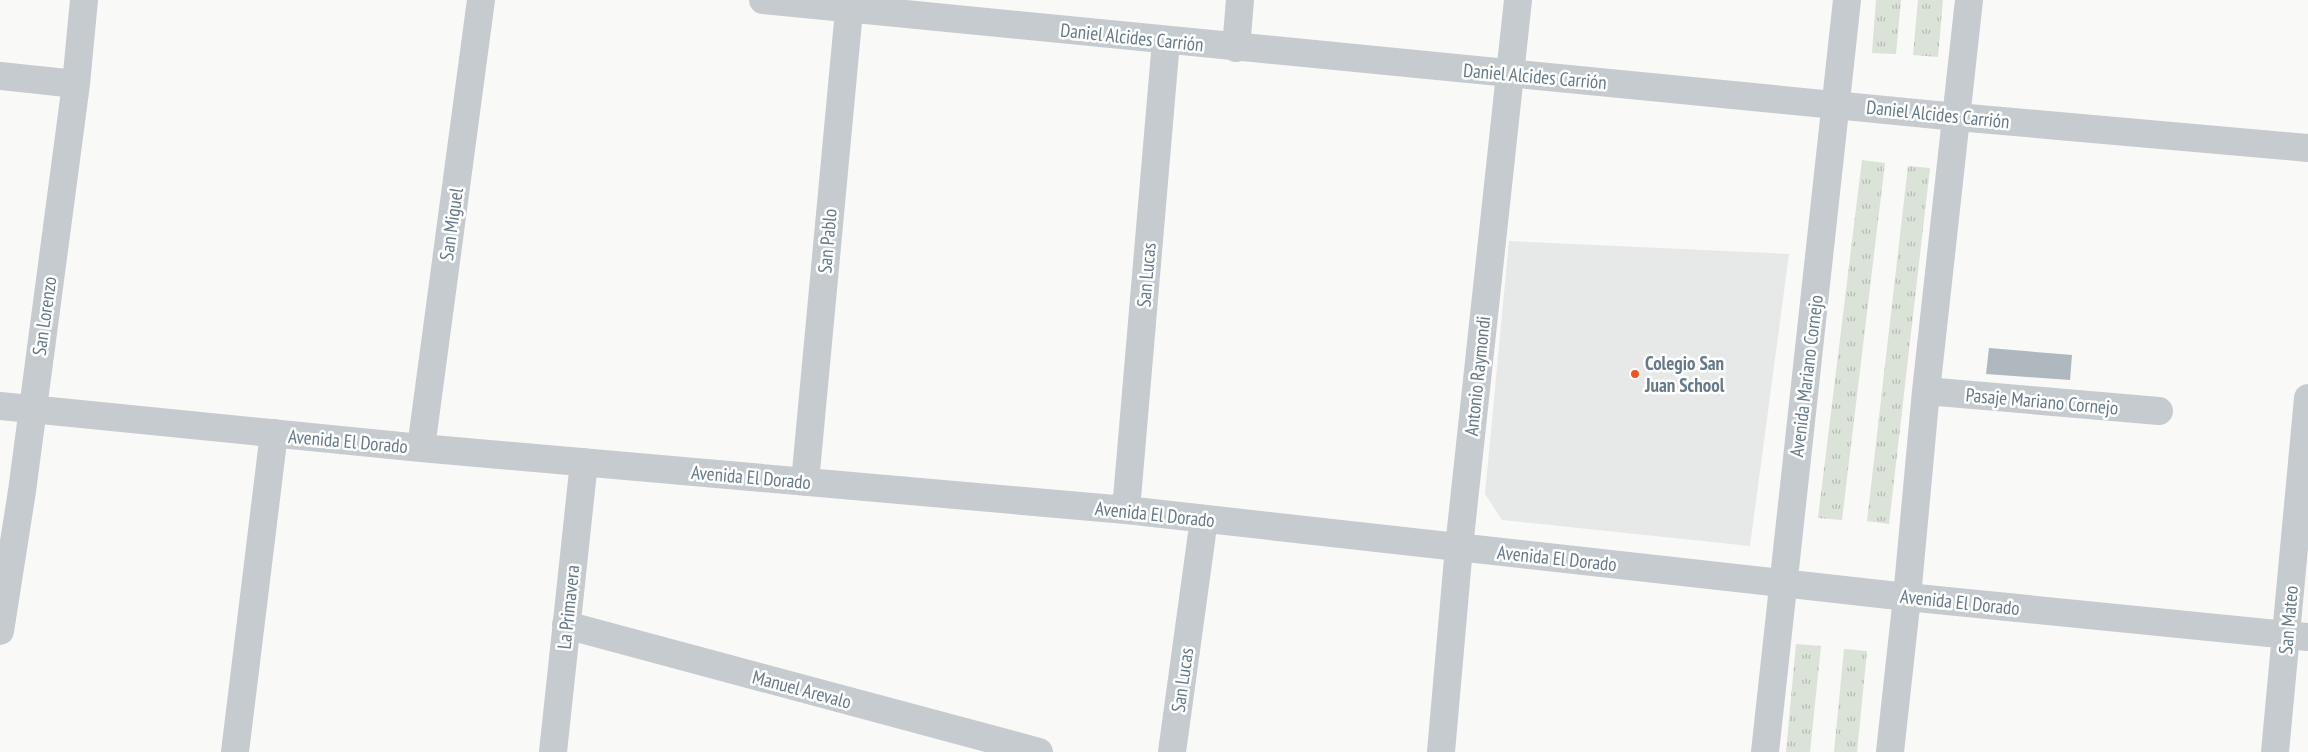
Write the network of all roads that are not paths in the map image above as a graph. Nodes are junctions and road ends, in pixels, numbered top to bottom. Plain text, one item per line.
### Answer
1 (84, 0) edge
2 (481, 0) edge
3 (763, 0) edge
4 (1240, 0) edge
5 (1518, 0) edge
6 (1847, 0) edge
7 (1969, 0) edge
8 (850, 5) edge
9 (1166, 41) junction
10 (1236, 48) junction
11 (1510, 74) junction
12 (0, 76) edge
13 (76, 84) junction
14 (1838, 104) junction
15 (1957, 117) junction
16 (2308, 148) edge
17 (1926, 391) junction
18 (2308, 398) edge
19 (0, 406) edge
20 (32, 409) junction
21 (2159, 411) dead end
22 (274, 434) junction
23 (421, 448) junction
24 (584, 462) junction
25 (805, 482) junction
26 (1126, 510) junction
27 (1204, 519) junction
28 (1458, 547) junction
29 (1782, 582) junction
30 (1907, 597) junction
31 (566, 625) junction
32 (0, 631) edge
33 (2297, 636) edge
34 (235, 752) edge
35 (553, 752) edge
36 (1039, 752) edge
37 (1172, 752) edge
38 (1441, 752) edge
39 (1765, 752) edge
40 (1890, 752) edge
41 (2274, 752) edge

1 - 13 street, San Lorenzo
2 - 23 street, San Miguel
3 - 8 street, Daniel Alcides Carrión
4 - 10 street
5 - 11 street, Antonio Raymondi
6 - 14 street, Avenida Mariano Cornejo
7 - 15 street
8 - 9 street, Daniel Alcides Carrión
8 - 25 street, San Pablo
9 - 10 street, Daniel Alcides Carrión
9 - 26 street, San Lucas
10 - 11 street, Daniel Alcides Carrión
11 - 14 street, Daniel Alcides Carrión
11 - 28 street, Antonio Raymondi
12 - 13 street
13 - 20 street, San Lorenzo
14 - 15 street, Daniel Alcides Carrión
14 - 29 street, Avenida Mariano Cornejo
15 - 16 street, Daniel Alcides Carrión
15 - 17 street
17 - 21 street, Pasaje Mariano Cornejo
17 - 30 street
18 - 33 street, San Mateo
19 - 20 street, Avenida El Dorado
20 - 22 street, Avenida El Dorado
20 - 32 street, San Lorenzo
22 - 23 street, Avenida El Dorado
22 - 34 street
23 - 24 street, Avenida El Dorado
24 - 25 street, Avenida El Dorado
24 - 31 street, La Primavera
25 - 26 street, Avenida El Dorado
26 - 27 street, Avenida El Dorado
27 - 28 street, Avenida El Dorado
27 - 37 street, San Lucas
28 - 29 street, Avenida El Dorado
28 - 38 street, Antonio Raymondi
29 - 30 street, Avenida El Dorado
29 - 39 street, Avenida Mariano Cornejo
30 - 33 street, Avenida El Dorado
30 - 40 street
31 - 35 street, La Primavera
31 - 36 street, Manuel Arevalo
33 - 41 street, San Mateo

